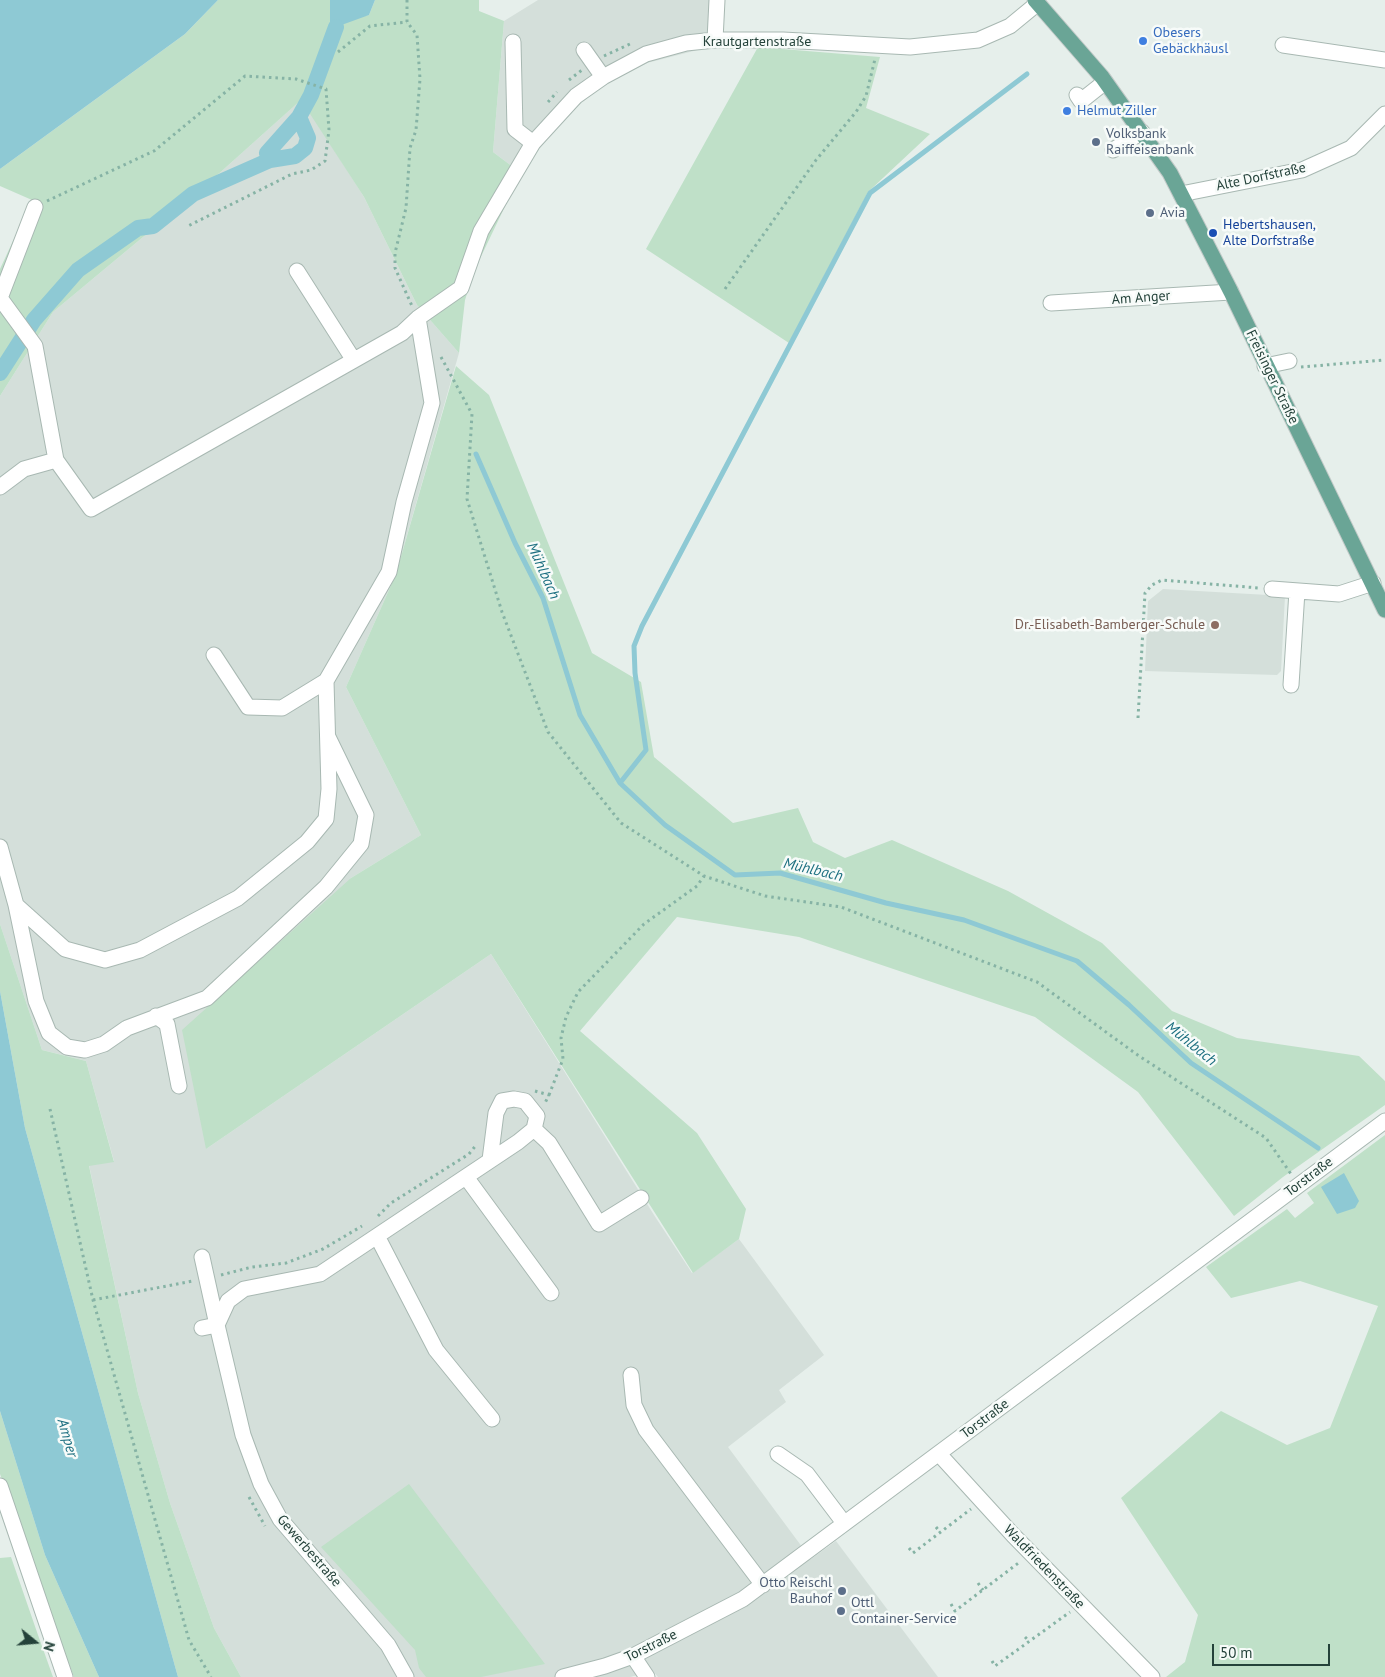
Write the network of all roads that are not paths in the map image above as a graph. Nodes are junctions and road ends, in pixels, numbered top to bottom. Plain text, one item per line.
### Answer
1 (717, 0) edge
2 (1037, 2) edge
3 (716, 40) junction
4 (513, 42) dead end
5 (1283, 45) dead end
6 (584, 50) dead end
7 (1385, 60) edge
8 (603, 76) junction
9 (1108, 78) junction
10 (1076, 95) dead end
11 (1385, 114) edge
12 (1142, 132) junction
13 (533, 143) junction
14 (1114, 150) dead end
15 (1181, 194) junction
16 (36, 207) road end
17 (297, 271) dead end
18 (1231, 292) junction
19 (1051, 303) dead end
20 (418, 318) junction
21 (348, 362) junction
22 (1290, 364) road end
23 (1265, 366) junction
24 (56, 460) junction
25 (0, 487) edge
26 (1373, 583) junction
27 (1272, 590) road end
28 (1297, 591) junction
29 (1385, 610) edge
30 (214, 655) dead end
31 (326, 681) junction
32 (1291, 685) dead end
33 (328, 738) junction
34 (0, 846) edge
35 (16, 905) junction
36 (156, 1016) junction
37 (179, 1086) dead end
38 (1385, 1121) edge
39 (536, 1122) junction
40 (490, 1160) junction
41 (466, 1176) junction
42 (641, 1198) dead end
43 (374, 1229) junction
44 (202, 1257) dead end
45 (551, 1293) dead end
46 (217, 1325) junction
47 (202, 1328) dead end
48 (631, 1375) dead end
49 (492, 1419) dead end
50 (778, 1454) dead end
51 (939, 1454) junction
52 (0, 1486) edge
53 (844, 1522) junction
54 (763, 1585) junction
55 (633, 1656) junction
56 (65, 1677) edge
57 (406, 1677) edge
58 (563, 1677) edge
59 (647, 1677) edge
60 (1152, 1677) edge

1 - 3 street
2 - 3 street, Krautgartenstraße
2 - 9 main road, Freisinger Straße
3 - 8 street, Krautgartenstraße
4 - 13 street
5 - 7 street
6 - 8 street
8 - 13 street, Krautgartenstraße
9 - 10 street
9 - 12 main road, Freisinger Straße
11 - 15 street, Alte Dorfstraße
12 - 14 street
12 - 15 main road, Freisinger Straße
13 - 20 street, Krautgartenstraße
15 - 18 main road, Freisinger Straße
16 - 24 street
17 - 21 street
18 - 19 street, Am Anger
18 - 23 main road, Freisinger Straße
20 - 21 street, Krautgartenstraße
20 - 31 street
21 - 24 street, Krautgartenstraße
22 - 23 street
23 - 26 main road, Freisinger Straße
24 - 25 street
26 - 28 street
26 - 29 main road, Freisinger Straße
27 - 28 street
28 - 32 street
30 - 31 street
31 - 33 street
33 - 35 street
33 - 36 street
34 - 35 street
35 - 36 street
36 - 37 street
38 - 51 street, Torstraße
39 - 40 street
39 - 40 street
39 - 42 street
40 - 41 street
41 - 43 street
41 - 45 street
43 - 46 street
43 - 49 street
44 - 46 street, Gewerbestraße
46 - 47 street
46 - 57 street, Gewerbestraße
48 - 54 street
50 - 53 street
51 - 53 street, Torstraße
51 - 60 street, Waldfriedenstraße
52 - 56 street
53 - 54 street, Torstraße
54 - 55 street, Torstraße
55 - 58 street, Torstraße
55 - 59 street

